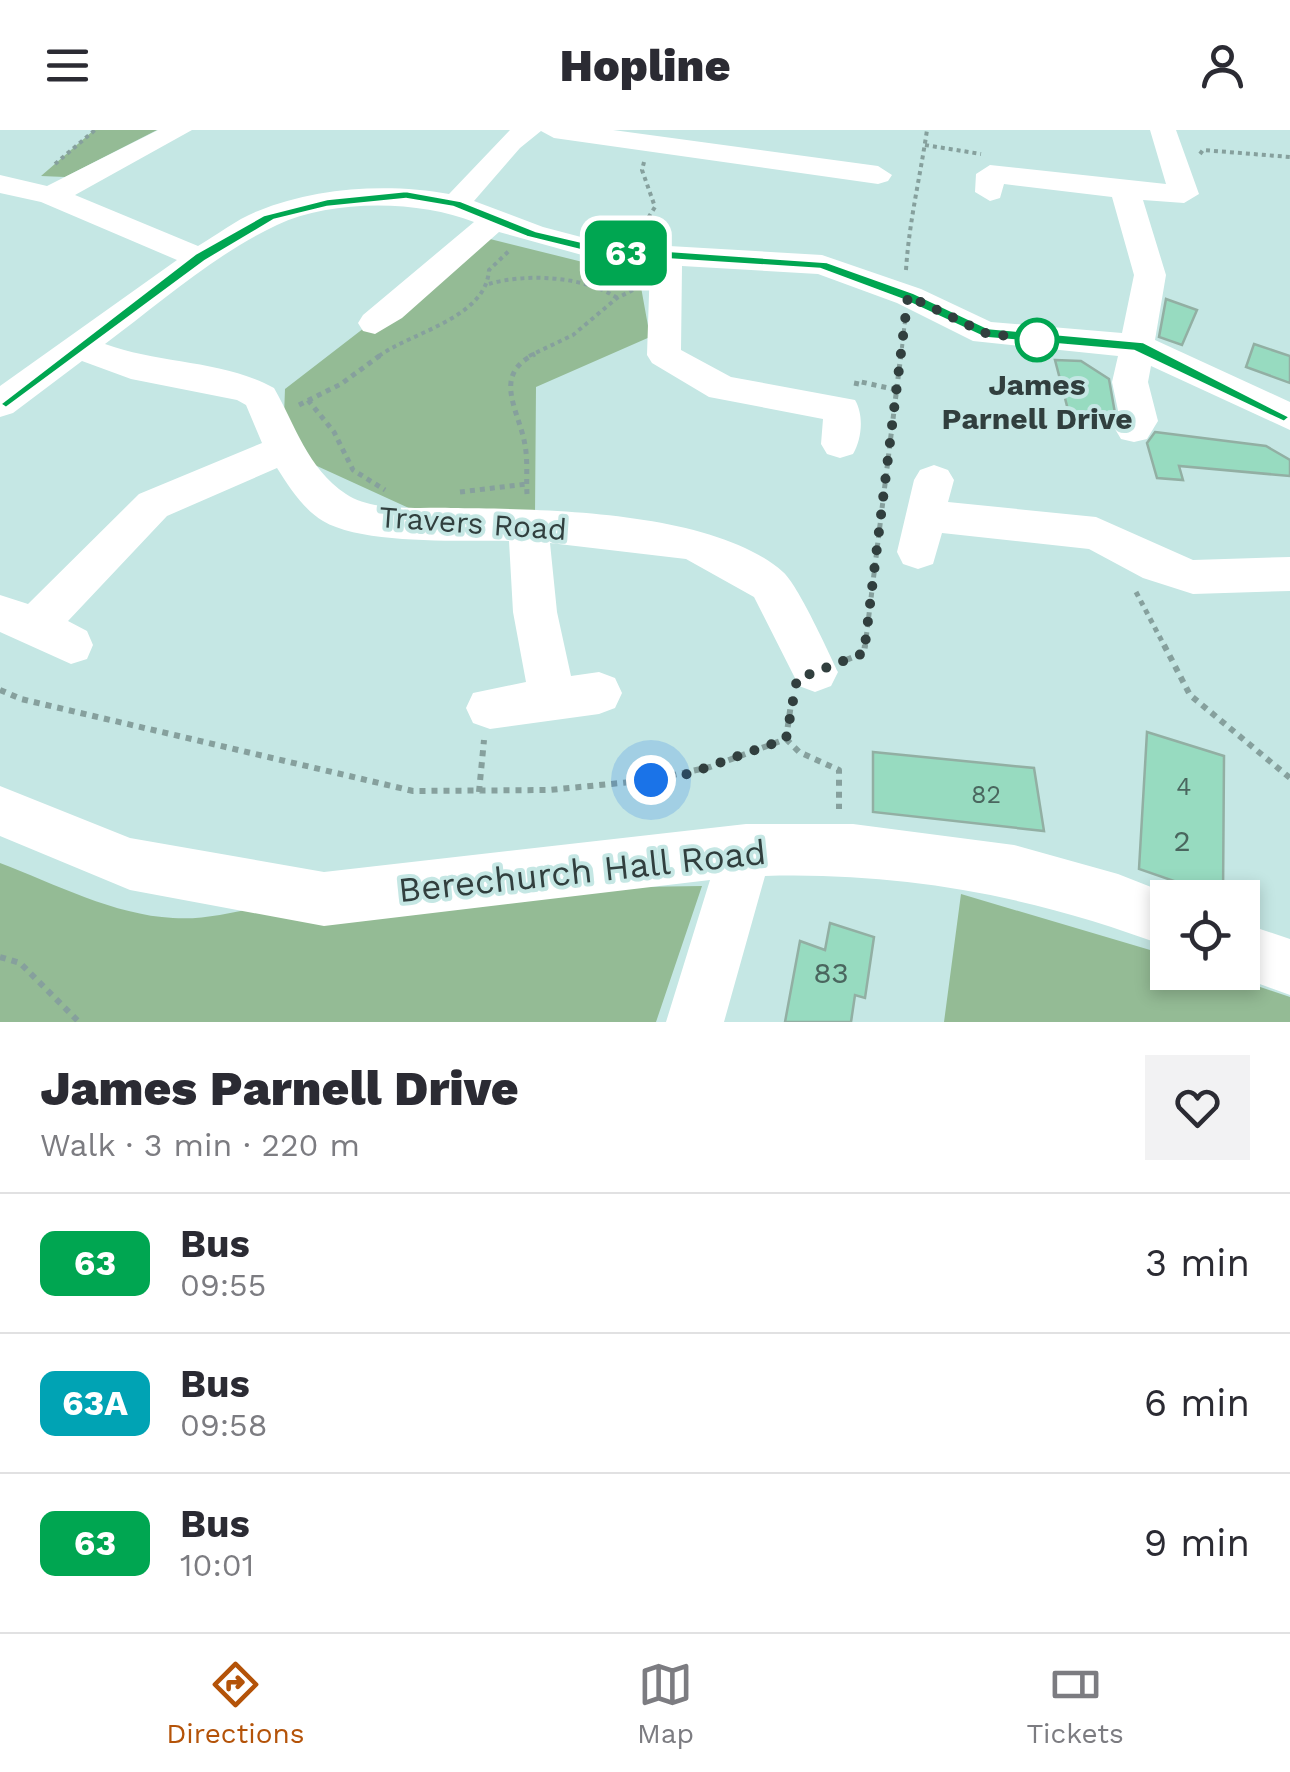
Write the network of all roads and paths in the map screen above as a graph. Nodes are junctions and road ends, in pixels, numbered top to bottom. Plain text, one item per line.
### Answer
1 (179, 130) edge
2 (528, 130) edge
3 (554, 130) edge
4 (927, 130) edge
5 (649, 144) junction
6 (925, 145) junction
7 (1178, 145) edge
8 (1290, 158) edge
9 (990, 175) joint
10 (878, 176) dead end
11 (0, 184) edge
12 (1125, 190) junction
13 (51, 196) junction
14 (456, 204) junction
15 (495, 220) junction
16 (651, 255) junction
17 (200, 258) junction
18 (458, 285) junction
19 (908, 296) junction
20 (616, 298) junction
21 (375, 324) dead end
22 (77, 346) junction
23 (1137, 346) junction
24 (897, 390) junction
25 (308, 400) dead end
26 (0, 404) edge
27 (846, 413) joint
28 (1290, 417) edge
29 (1134, 429) dead end
30 (284, 449) junction
31 (387, 491) dead end
32 (445, 495) dead end
33 (528, 504) junction
34 (926, 515) dead end
35 (1113, 542) junction
36 (1290, 574) edge
37 (35, 628) edge
38 (815, 672) junction
39 (0, 690) edge
40 (598, 692) dead end
41 (552, 697) junction
42 (490, 708) joint
43 (786, 739) junction
44 (1290, 778) edge
45 (480, 792) junction
46 (0, 811) edge
47 (805, 847) junction
48 (746, 850) junction
49 (1150, 913) edge
50 (0, 956) edge
51 (1260, 957) edge
52 (1290, 968) edge
53 (78, 1022) edge
54 (695, 1022) edge

1 - 13 street
2 - 14 street
3 - 5 street
4 - 6 path
5 - 10 street
5 - 16 path
6 - 9 path
6 - 19 path
7 - 8 path
7 - 12 street
9 - 12 street
11 - 13 street
12 - 23 street
13 - 17 street
14 - 15 street
14 - 17 street
15 - 16 street
15 - 18 street
16 - 19 street
16 - 20 path
16 - 27 street
17 - 22 street
18 - 20 path
18 - 21 street
19 - 23 street
19 - 24 path
20 - 33 path
22 - 26 street
22 - 30 street, Travers Road
23 - 28 street
23 - 29 street
24 - 27 path
24 - 38 path
25 - 31 path
30 - 33 street, Travers Road
30 - 37 street
32 - 33 path
33 - 38 street, Travers Road
33 - 41 street
34 - 35 street
35 - 36 street
35 - 44 path
38 - 43 path
39 - 45 path
40 - 41 street
41 - 42 street
42 - 45 path
43 - 45 path
43 - 47 path
46 - 48 street, Berechurch Hall Road
47 - 48 street, Berechurch Hall Road
47 - 49 street, Berechurch Hall Road
48 - 54 street
50 - 53 path
51 - 52 street

